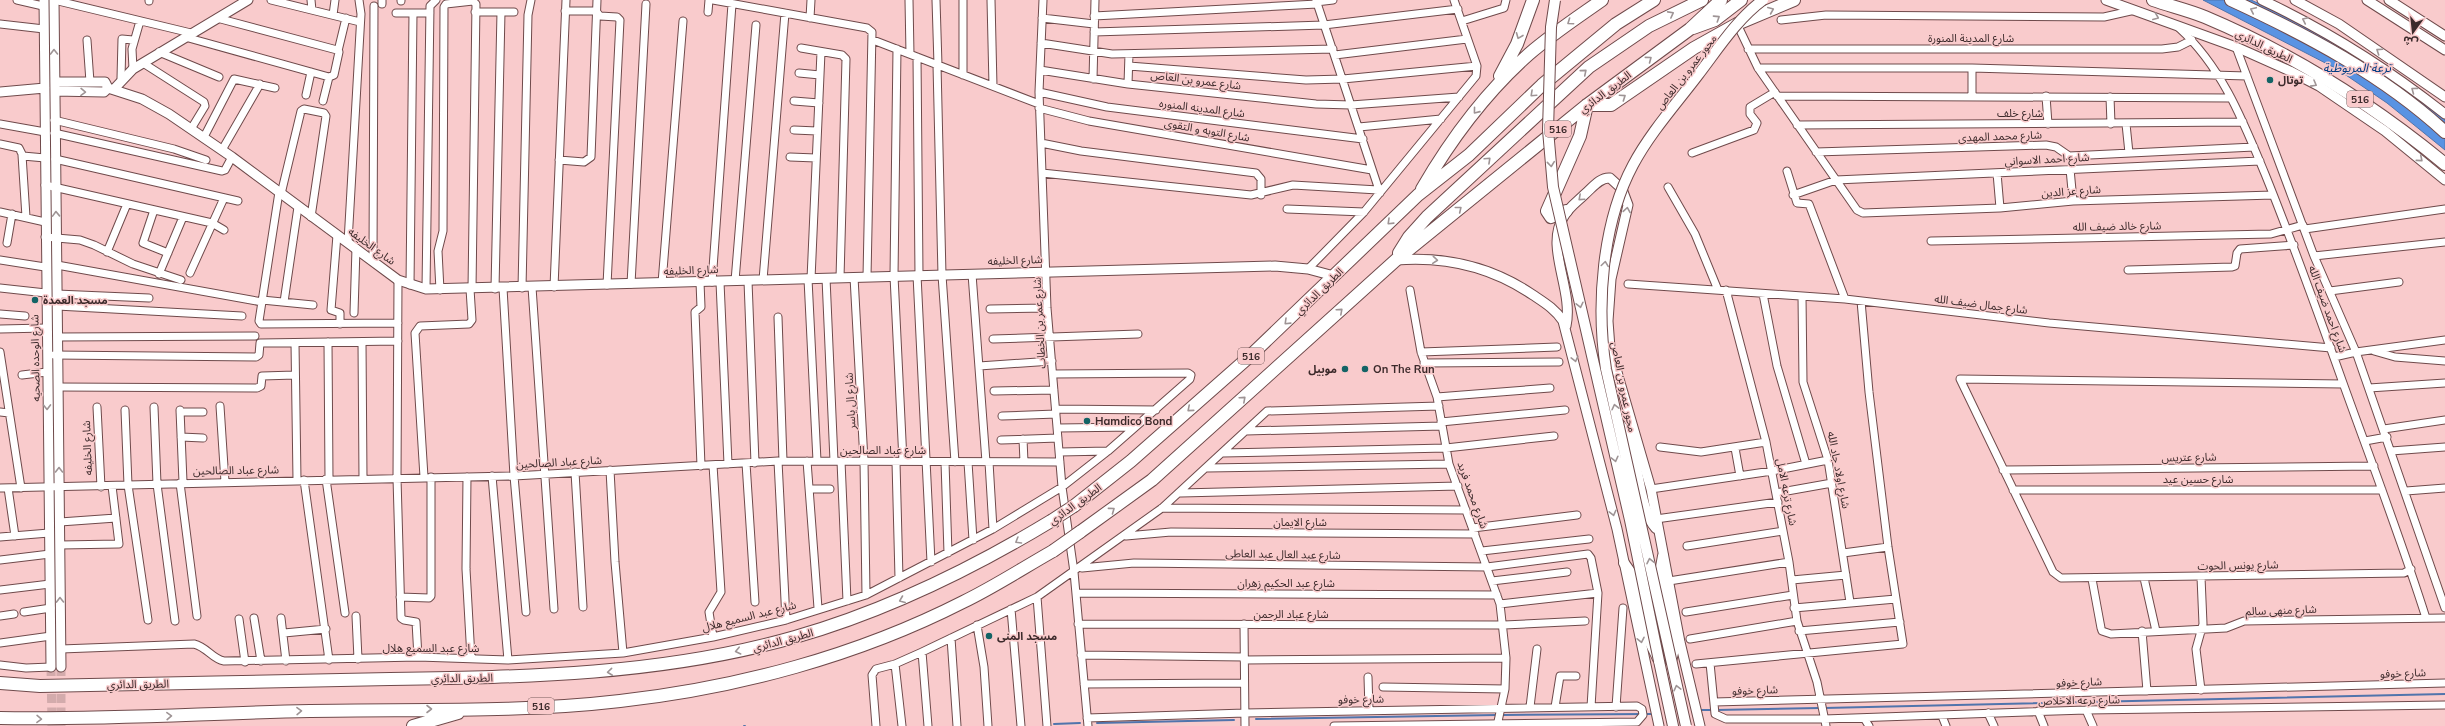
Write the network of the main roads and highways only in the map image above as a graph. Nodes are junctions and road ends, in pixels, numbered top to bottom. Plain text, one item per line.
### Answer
1 (54, 0) edge
2 (248, 0) edge
3 (1533, 0) edge
4 (1555, 0) edge
5 (1602, 0) edge
6 (1654, 0) edge
7 (1702, 0) edge
8 (1721, 0) edge
9 (1741, 0) edge
10 (1763, 0) edge
11 (1794, 0) edge
12 (2106, 0) edge
13 (2153, 0) edge
14 (2174, 0) edge
15 (2231, 0) edge
16 (2262, 0) edge
17 (2294, 0) edge
18 (2367, 0) edge
19 (2389, 0) edge
20 (44, 3) edge
21 (2204, 17) junction
22 (1690, 29) junction
23 (2445, 36) edge
24 (2445, 50) edge
25 (55, 87) junction
26 (45, 88) junction
27 (111, 88) junction
28 (1492, 91) junction
29 (0, 92) edge
30 (2445, 97) edge
31 (1587, 105) junction
32 (2445, 114) edge
33 (54, 128) junction
34 (45, 131) junction
35 (2445, 132) edge
36 (2445, 164) edge
37 (2445, 180) edge
38 (1418, 195) junction
39 (1566, 211) junction
40 (1396, 260) junction
41 (1334, 276) junction
42 (1566, 326) junction
43 (47, 376) junction
44 (58, 383) junction
45 (1618, 422) junction
46 (1656, 523) junction
47 (1663, 556) junction
48 (1624, 563) junction
49 (51, 613) junction
50 (60, 617) junction
51 (1660, 661) junction
52 (1671, 661) junction
53 (61, 666) tunnel mouth
54 (51, 667) tunnel mouth
55 (0, 684) edge
56 (469, 709) junction
57 (0, 718) edge
58 (413, 726) edge
59 (1659, 726) edge
60 (1673, 726) edge
61 (1686, 726) edge
62 (1700, 726) edge

25 -> 1 main road, شارع الوحده الصحيه
2 - 27 main road
3 -> 28 highway
4 -> 51 main road, bridge
5 -> 28 highway, الطريق الدائري / 516
6 -> 38 highway, الطريق الدائري / 516
40 -> 7 highway, الطريق الدائري / 516
8 - 22 highway, الطريق الدائري / 516
22 -> 9 highway
45 -> 10 main road, محور عمرو بن العاص, bridge
31 -> 11 highway
12 -> 37 main road
13 - 21 highway, الطريق الدائري / 516
14 - 21 highway
35 -> 15 highway, 516
32 -> 16 main road
30 -> 17 main road
18 - 24 main road
19 - 23 main road
20 - 26 main road, شارع الوحده الصحيه
21 - 36 highway, الطريق الدائري / 516
31 -> 22 highway, الطريق الدائري / 516
25 -> 27 main road
25 - 27 main road, شارع الخليفه
25 - 33 main road, شارع الوحده الصحيه
26 - 29 main road
26 - 34 main road, شارع الوحده الصحيه
27 - 41 main road, شارع الخليفه
28 -> 38 highway, الطريق الدائري / 516
31 - 39 highway
40 -> 31 highway, الطريق الدائري / 516
33 - 34 main road
44 -> 33 main road, شارع الوحده الصحيه
34 - 43 main road, شارع الوحده الصحيه
38 -> 41 highway, الطريق الدائري / 516
39 - 42 main road
46 -> 39 main road
40 -> 42 main road
56 -> 40 highway, الطريق الدائري / 516, bridge
41 -> 55 highway, الطريق الدائري / 516, bridge
42 -> 48 main road
43 - 44 main road
43 -> 49 main road, شارع الوحده الصحيه
50 -> 44 main road, شارع الوحده الصحيه
45 - 46 main road
52 -> 45 main road, محور عمرو بن العاص, bridge
46 - 47 main road
47 - 52 main road
47 - 62 main road
48 - 51 main road
48 -> 59 main road
49 - 50 main road
49 - 54 main road, شارع الوحده الصحيه
50 - 53 main road, شارع الوحده الصحيه
51 - 60 main road
61 -> 52 main road, محور عمرو بن العاص, bridge
57 -> 56 highway, الطريق الدائري / 516
56 - 58 highway

